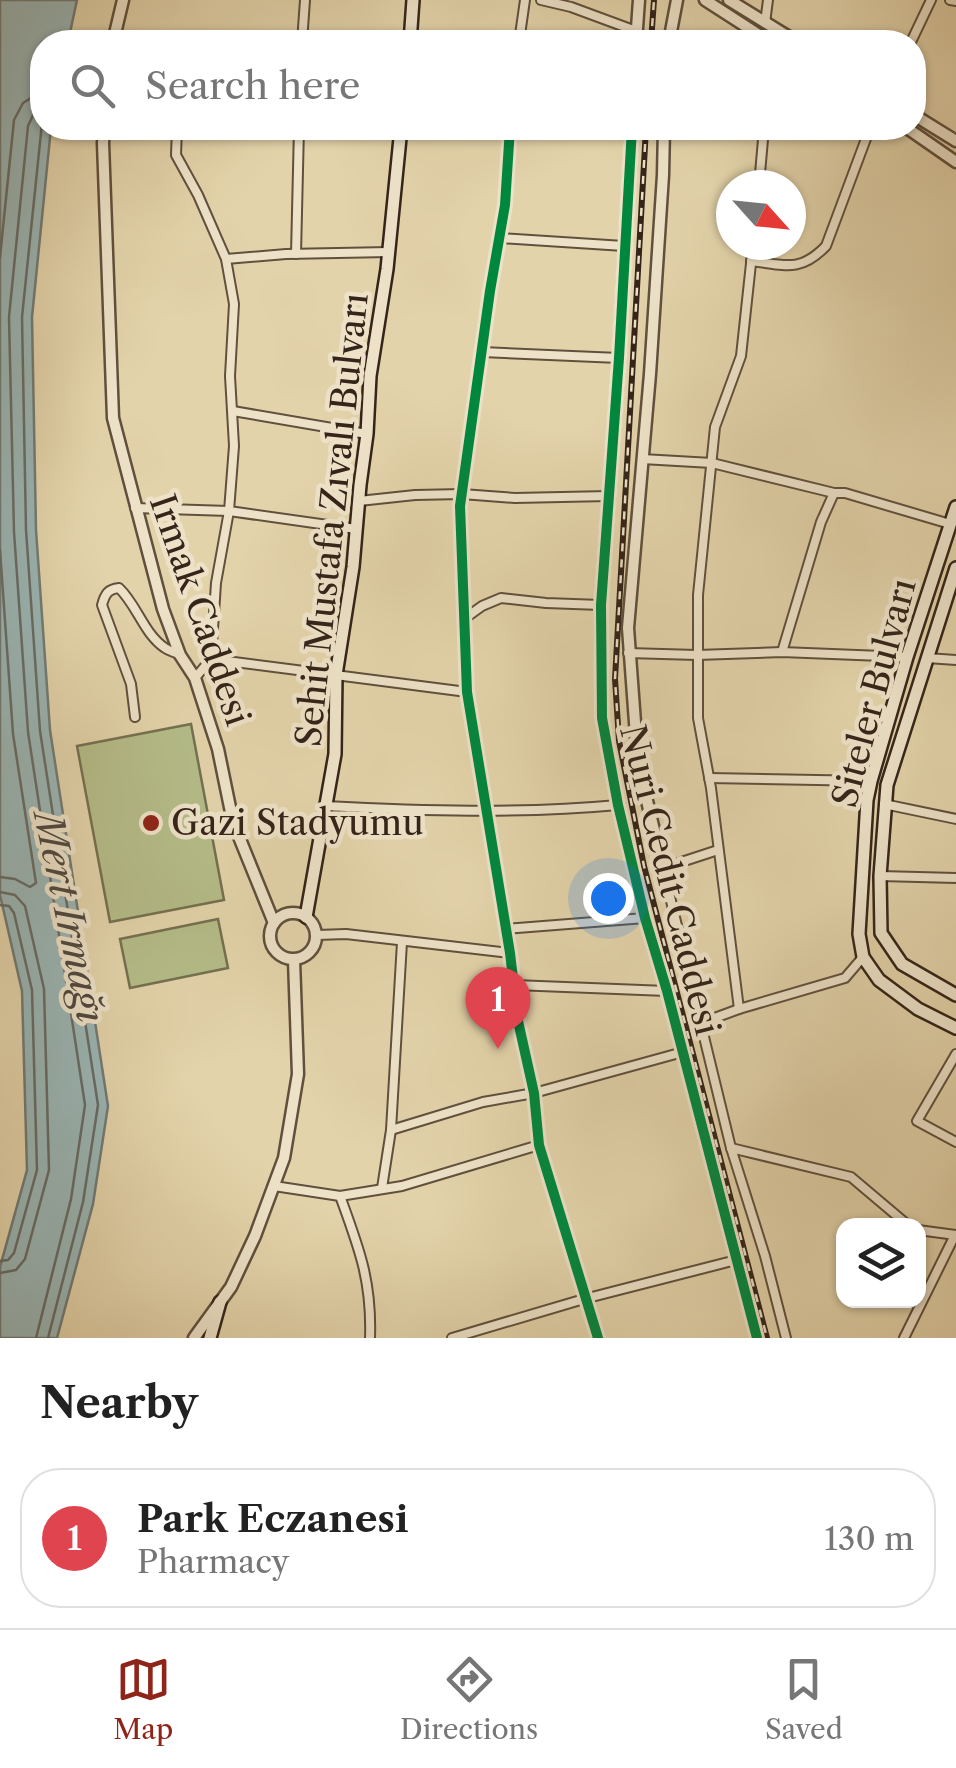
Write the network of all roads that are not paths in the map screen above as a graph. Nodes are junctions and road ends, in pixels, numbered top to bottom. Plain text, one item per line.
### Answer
1 (123, 0) edge
2 (304, 0) edge
3 (413, 0) edge
4 (525, 0) edge
5 (541, 0) edge
6 (639, 0) edge
7 (677, 0) edge
8 (705, 0) edge
9 (729, 0) edge
10 (768, 0) edge
11 (931, 0) edge
12 (765, 22) junction
13 (116, 30) edge
14 (303, 30) edge
15 (411, 30) edge
16 (521, 30) edge
17 (621, 30) edge
18 (637, 30) edge
19 (671, 30) edge
20 (750, 30) edge
21 (765, 30) edge
22 (778, 30) edge
23 (916, 30) edge
24 (926, 122) edge
25 (104, 140) edge
26 (177, 140) edge
27 (299, 140) edge
28 (400, 140) edge
29 (509, 140) edge
30 (631, 140) edge
31 (664, 140) edge
32 (763, 140) edge
33 (866, 140) edge
34 (924, 140) edge
35 (956, 141) edge
36 (956, 162) edge
37 (760, 170) edge
38 (500, 238) junction
39 (624, 246) junction
40 (388, 252) junction
41 (296, 254) junction
42 (226, 259) junction
43 (751, 260) joint
44 (482, 352) junction
45 (619, 358) junction
46 (233, 412) junction
47 (367, 434) junction
48 (642, 459) junction
49 (712, 463) junction
50 (834, 493) junction
51 (462, 494) junction
52 (609, 496) junction
53 (358, 501) junction
54 (956, 507) edge
55 (135, 508) junction
56 (228, 511) junction
57 (950, 524) junction
58 (356, 529) junction
59 (956, 568) edge
60 (601, 605) junction
61 (464, 618) junction
62 (782, 652) junction
63 (628, 653) junction
64 (180, 655) junction
65 (697, 655) junction
66 (907, 657) junction
67 (927, 658) junction
68 (211, 659) junction
69 (956, 660) edge
70 (336, 674) junction
71 (195, 678) junction
72 (467, 692) junction
73 (135, 717) dead end
74 (709, 778) junction
75 (871, 781) junction
76 (884, 804) junction
77 (618, 805) junction
78 (326, 806) junction
79 (486, 812) junction
80 (956, 819) edge
81 (718, 850) junction
82 (663, 868) junction
83 (880, 876) junction
84 (956, 878) edge
85 (306, 917) junction
86 (644, 918) junction
87 (274, 923) junction
88 (505, 930) junction
89 (317, 936) junction
90 (402, 942) junction
91 (510, 953) junction
92 (863, 957) junction
93 (294, 960) junction
94 (514, 984) junction
95 (666, 991) junction
96 (956, 995) edge
97 (739, 1009) junction
98 (701, 1023) junction
99 (956, 1028) edge
100 (682, 1052) junction
101 (956, 1054) edge
102 (534, 1092) junction
103 (392, 1130) junction
104 (956, 1142) edge
105 (538, 1145) junction
106 (731, 1148) junction
107 (274, 1186) junction
108 (382, 1188) junction
109 (340, 1196) junction
110 (900, 1218) edge
111 (926, 1231) edge
112 (956, 1235) edge
113 (736, 1260) junction
114 (584, 1299) junction
115 (220, 1302) junction
116 (218, 1332) edge
117 (194, 1338) edge
118 (210, 1338) edge
119 (370, 1338) edge
120 (452, 1338) edge
121 (598, 1338) edge
122 (757, 1338) edge
123 (786, 1338) edge
124 (904, 1338) edge

1 - 13 street
2 - 14 street
3 - 15 main road
4 - 16 street
5 - 17 street
6 - 18 street
7 - 19 street
8 - 20 street
9 - 12 street
10 - 12 street
11 - 23 street
12 - 21 street
12 - 22 street
24 - 35 street
25 - 55 street, Irmak Caddesi
26 - 42 street
27 - 41 street
28 - 40 main road, Sehit Mustafa Zıvalı Bulvarı
29 - 38 street
30 - 39 street, Nuri Cedit Caddesi
31 - 48 street, Nuri Cedit Caddesi
32 - 37 street
33 - 43 street
34 - 36 street
38 - 39 street
38 - 44 street
39 - 45 street, Nuri Cedit Caddesi
40 - 41 street
40 - 47 main road, Sehit Mustafa Zıvalı Bulvarı
41 - 42 street
42 - 46 street
43 - 49 street
44 - 45 street
44 - 51 street
45 - 52 street, Nuri Cedit Caddesi
46 - 47 street
46 - 56 street
47 - 53 main road, Sehit Mustafa Zıvalı Bulvarı
48 - 49 street
48 - 63 street, Nuri Cedit Caddesi
49 - 50 street
49 - 65 street
50 - 57 street
50 - 62 street
51 - 52 street
51 - 53 street
51 - 61 street
52 - 60 street, Nuri Cedit Caddesi
53 - 58 main road, Sehit Mustafa Zıvalı Bulvarı
54 - 57 main road, Siteler Bulvarı
55 - 56 street
55 - 64 street, Irmak Caddesi
56 - 58 street
56 - 68 street
57 - 66 main road, Siteler Bulvarı
58 - 70 main road, Sehit Mustafa Zıvalı Bulvarı
59 - 67 main road, Siteler Bulvarı
60 - 61 street
60 - 77 street, Nuri Cedit Caddesi
61 - 72 street
62 - 65 street
62 - 66 street
63 - 65 street
63 - 82 street, Nuri Cedit Caddesi
64 - 71 street, Irmak Caddesi
64 - 73 street
65 - 74 street
66 - 75 main road, Siteler Bulvarı
67 - 69 street
67 - 76 main road, Siteler Bulvarı
68 - 70 street
68 - 71 street
70 - 72 street
70 - 78 main road, Sehit Mustafa Zıvalı Bulvarı
71 - 87 street, Irmak Caddesi
72 - 79 street
74 - 75 street
74 - 81 street
75 - 92 main road, Siteler Bulvarı
76 - 80 street
76 - 83 main road, Siteler Bulvarı
77 - 79 street
77 - 86 street, Nuri Cedit Caddesi
78 - 79 street
78 - 85 main road, Sehit Mustafa Zıvalı Bulvarı
79 - 88 street
81 - 82 street
81 - 97 street
82 - 98 street
83 - 84 street
83 - 96 main road, Siteler Bulvarı
85 - 87 street
85 - 89 street
86 - 88 street
86 - 95 street, Nuri Cedit Caddesi
87 - 93 street
88 - 91 street
89 - 90 street
89 - 93 street
90 - 91 street
90 - 103 street
91 - 94 street
92 - 97 street
92 - 99 main road
93 - 107 street
94 - 95 street
94 - 102 street
95 - 100 street, Nuri Cedit Caddesi
97 - 98 street
98 - 106 street
100 - 102 street
100 - 113 street, Nuri Cedit Caddesi
101 - 104 street
102 - 103 street
102 - 105 street
103 - 108 street
105 - 108 street
105 - 114 street
106 - 110 street
106 - 123 street
107 - 109 street
107 - 115 street
108 - 109 street
109 - 119 street
111 - 112 street
112 - 124 street
113 - 114 street
113 - 122 street, Nuri Cedit Caddesi
114 - 120 street
114 - 121 street
115 - 116 main road
115 - 117 street
116 - 118 main road

